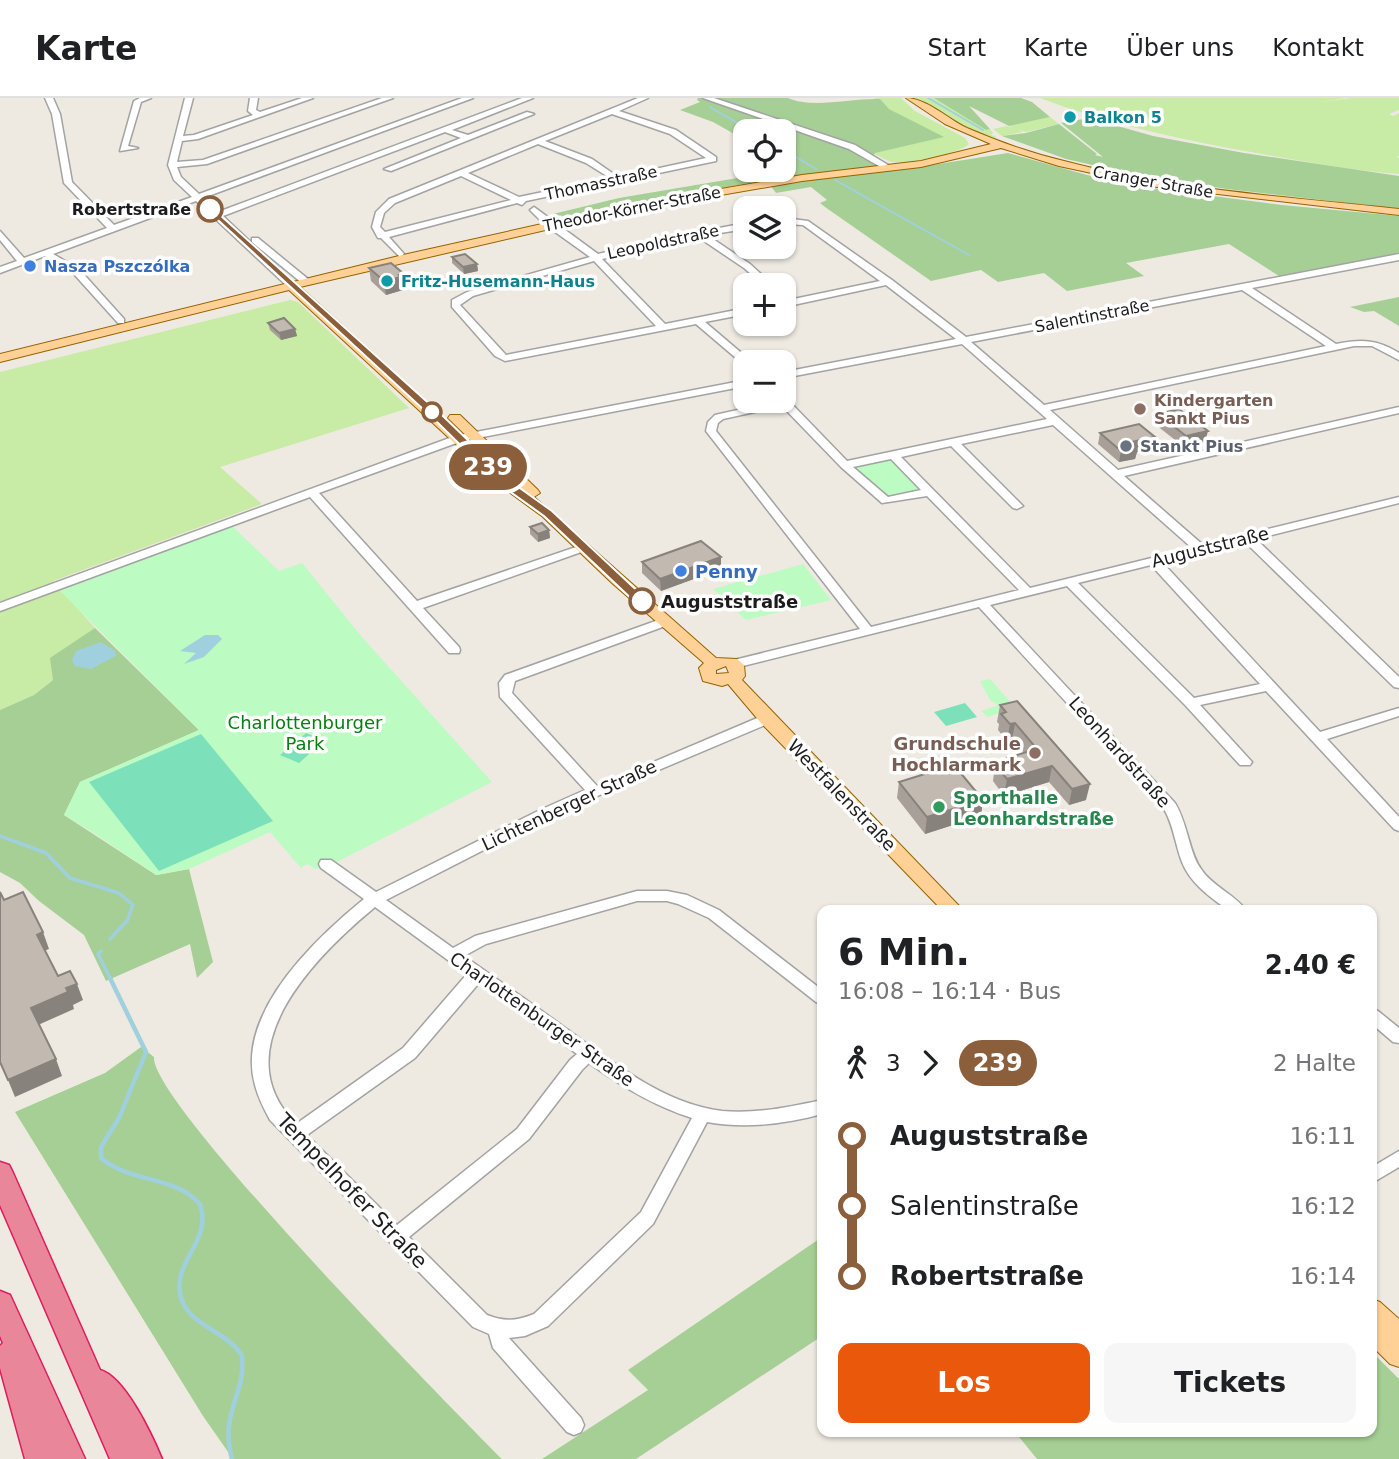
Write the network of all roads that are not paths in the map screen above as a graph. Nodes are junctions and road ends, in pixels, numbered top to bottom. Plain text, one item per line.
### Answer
1 (49, 98) edge
2 (147, 98) edge
3 (189, 98) edge
4 (254, 98) edge
5 (309, 98) edge
6 (389, 98) edge
7 (469, 98) edge
8 (529, 98) edge
9 (644, 98) edge
10 (707, 98) edge
11 (915, 101) edge
12 (612, 111) junction
13 (530, 114) dead end
14 (259, 115) junction
15 (445, 130) junction
16 (179, 138) junction
17 (468, 138) junction
18 (538, 141) junction
19 (1001, 145) junction
20 (134, 148) dead end
21 (965, 154) junction
22 (172, 165) junction
23 (889, 168) junction
24 (388, 169) dead end
25 (460, 172) junction
26 (616, 179) junction
27 (198, 198) junction
28 (519, 201) junction
29 (534, 210) junction
30 (1399, 212) edge
31 (218, 215) junction
32 (796, 222) edge
33 (561, 223) junction
34 (548, 226) junction
35 (733, 228) edge
36 (115, 229) junction
37 (0, 234) edge
38 (238, 234) junction
39 (700, 234) junction
40 (381, 236) junction
41 (574, 239) junction
42 (46, 253) junction
43 (400, 254) dead end
44 (596, 257) junction
45 (1399, 257) edge
46 (23, 262) junction
47 (0, 270) edge
48 (755, 273) edge
49 (889, 282) junction
50 (301, 287) junction
51 (1244, 287) junction
52 (796, 300) edge
53 (733, 313) edge
54 (697, 320) junction
55 (121, 321) dead end
56 (662, 327) junction
57 (965, 341) junction
58 (1334, 347) junction
59 (733, 350) edge
60 (1399, 357) edge
61 (0, 358) edge
62 (0, 365) edge
63 (796, 373) edge
64 (733, 386) edge
65 (1042, 409) junction
66 (1399, 410) edge
67 (738, 413) edge
68 (795, 413) edge
69 (1055, 421) junction
70 (467, 437) junction
71 (954, 443) junction
72 (893, 455) junction
73 (845, 465) junction
74 (1116, 474) junction
75 (311, 492) junction
76 (929, 492) junction
77 (1399, 500) edge
78 (1017, 506) dead end
79 (1248, 538) junction
80 (583, 548) junction
81 (1202, 550) junction
82 (1154, 561) junction
83 (1070, 582) junction
84 (1027, 592) junction
85 (982, 603) junction
86 (415, 606) junction
87 (0, 607) edge
88 (664, 622) junction
89 (869, 632) junction
90 (454, 650) dead end
91 (733, 672) junction
92 (1399, 684) edge
93 (1269, 686) junction
94 (1191, 703) junction
95 (1399, 712) edge
96 (767, 719) junction
97 (1317, 738) junction
98 (1245, 762) dead end
99 (594, 791) junction
100 (1399, 825) edge
101 (326, 864) dead end
102 (375, 899) junction
103 (948, 905) edge
104 (1232, 905) edge
105 (452, 955) junction
106 (478, 974) junction
107 (817, 994) edge
108 (1377, 1019) edge
109 (1399, 1037) edge
110 (589, 1054) junction
111 (817, 1108) edge
112 (703, 1114) junction
113 (295, 1134) junction
114 (1399, 1158) edge
115 (0, 1173) edge
116 (1377, 1173) edge
117 (396, 1237) junction
118 (0, 1304) edge
119 (1377, 1314) edge
120 (0, 1315) edge
121 (498, 1329) junction
122 (1399, 1334) edge
123 (1377, 1335) edge
124 (78, 1355) junction
125 (1399, 1356) edge
126 (574, 1425) dead end
127 (40, 1459) edge
128 (70, 1459) edge
129 (126, 1459) edge
130 (147, 1459) edge

1 - 36 street
2 - 20 street
3 - 16 street
4 - 14 street
5 - 14 street
6 - 22 street
7 - 27 street
8 - 15 street
9 - 12 street
10 - 23 street
11 - 19 main road, Cranger Straße
11 - 21 main road, Cranger Straße
12 - 18 street
12 - 26 street, Thomasstraße
13 - 17 street
14 - 16 street
15 - 17 street
15 - 31 street
16 - 22 street
17 - 24 street
18 - 25 street
18 - 26 street
19 - 21 main road, Theodor-Körner-Straße
19 - 30 main road, Cranger Straße
21 - 23 main road, Theodor-Körner-Straße
22 - 27 street, Westfalenstraße
23 - 33 main road, Theodor-Körner-Straße
25 - 28 street
25 - 40 street
26 - 28 street, Thomasstraße
27 - 31 street, Westfalenstraße
27 - 36 street
28 - 29 street
28 - 40 street, Thomasstraße
29 - 33 street
29 - 34 street
31 - 38 street, Westfalenstraße
32 - 49 street
33 - 34 main road, Theodor-Körner-Straße
33 - 41 street
34 - 41 street
34 - 50 main road, Theodor-Körner-Straße
35 - 39 street, Leopoldstraße
36 - 42 street
37 - 46 street
38 - 50 street, Westfalenstraße
38 - 50 street, Westfalenstraße
39 - 44 street, Leopoldstraße
39 - 48 street
40 - 43 street
41 - 44 street
42 - 46 street
42 - 55 street
44 - 56 street
44 - 56 street, Leopoldstraße
45 - 51 street, Salentinstraße
46 - 47 street
49 - 52 street
49 - 57 street
50 - 61 main road, Theodor-Körner-Straße
50 - 62 main road, Theodor-Körner-Straße
50 - 70 main road, Westfalenstraße
51 - 57 street, Salentinstraße
51 - 58 street
53 - 54 street
54 - 56 street
54 - 59 street
57 - 63 street, Salentinstraße
57 - 65 street
58 - 60 street
58 - 65 street
64 - 70 street
65 - 69 street
66 - 74 street
67 - 89 street
68 - 73 street
69 - 71 street
69 - 74 street
70 - 75 street
70 - 80 main road, Westfalenstraße
71 - 72 street
71 - 78 street
72 - 73 street
72 - 76 street
73 - 76 street
74 - 81 street
75 - 86 street
75 - 87 street
76 - 84 street
77 - 79 street, Auguststraße
79 - 81 street, Auguststraße
79 - 92 street
80 - 86 street
80 - 88 main road, Westfalenstraße
81 - 82 street, Auguststraße
82 - 83 street, Auguststraße
82 - 93 street
83 - 84 street, Auguststraße
83 - 94 street
84 - 85 street, Auguststraße
85 - 89 street, Auguststraße
85 - 104 street, Leonhardstraße
86 - 90 street
88 - 91 main road, Westfalenstraße
88 - 99 street
89 - 91 street, Auguststraße
91 - 96 main road, Westfalenstraße
93 - 94 street
93 - 97 street
94 - 98 street
95 - 97 street
96 - 99 street, Lichtenberger Straße
96 - 103 main road, Westfalenstraße
97 - 100 street
99 - 102 street, Lichtenberger Straße
101 - 102 street, Charlottenburger Straße
102 - 105 street, Charlottenburger Straße
102 - 113 street, Tempelhofer Straße
105 - 106 street, Charlottenburger Straße
105 - 107 street
106 - 110 street, Charlottenburger Straße
106 - 113 street
108 - 109 street
110 - 112 street, Charlottenburger Straße
110 - 117 street
111 - 112 street, Charlottenburger Straße
112 - 121 street
113 - 117 street, Tempelhofer Straße
114 - 116 street
115 - 124 highway
117 - 121 street, Tempelhofer Straße
118 - 128 highway
119 - 122 main road
120 - 127 highway
121 - 126 street, Tempelhofer Straße
123 - 125 main road
124 - 129 highway
124 - 130 highway

